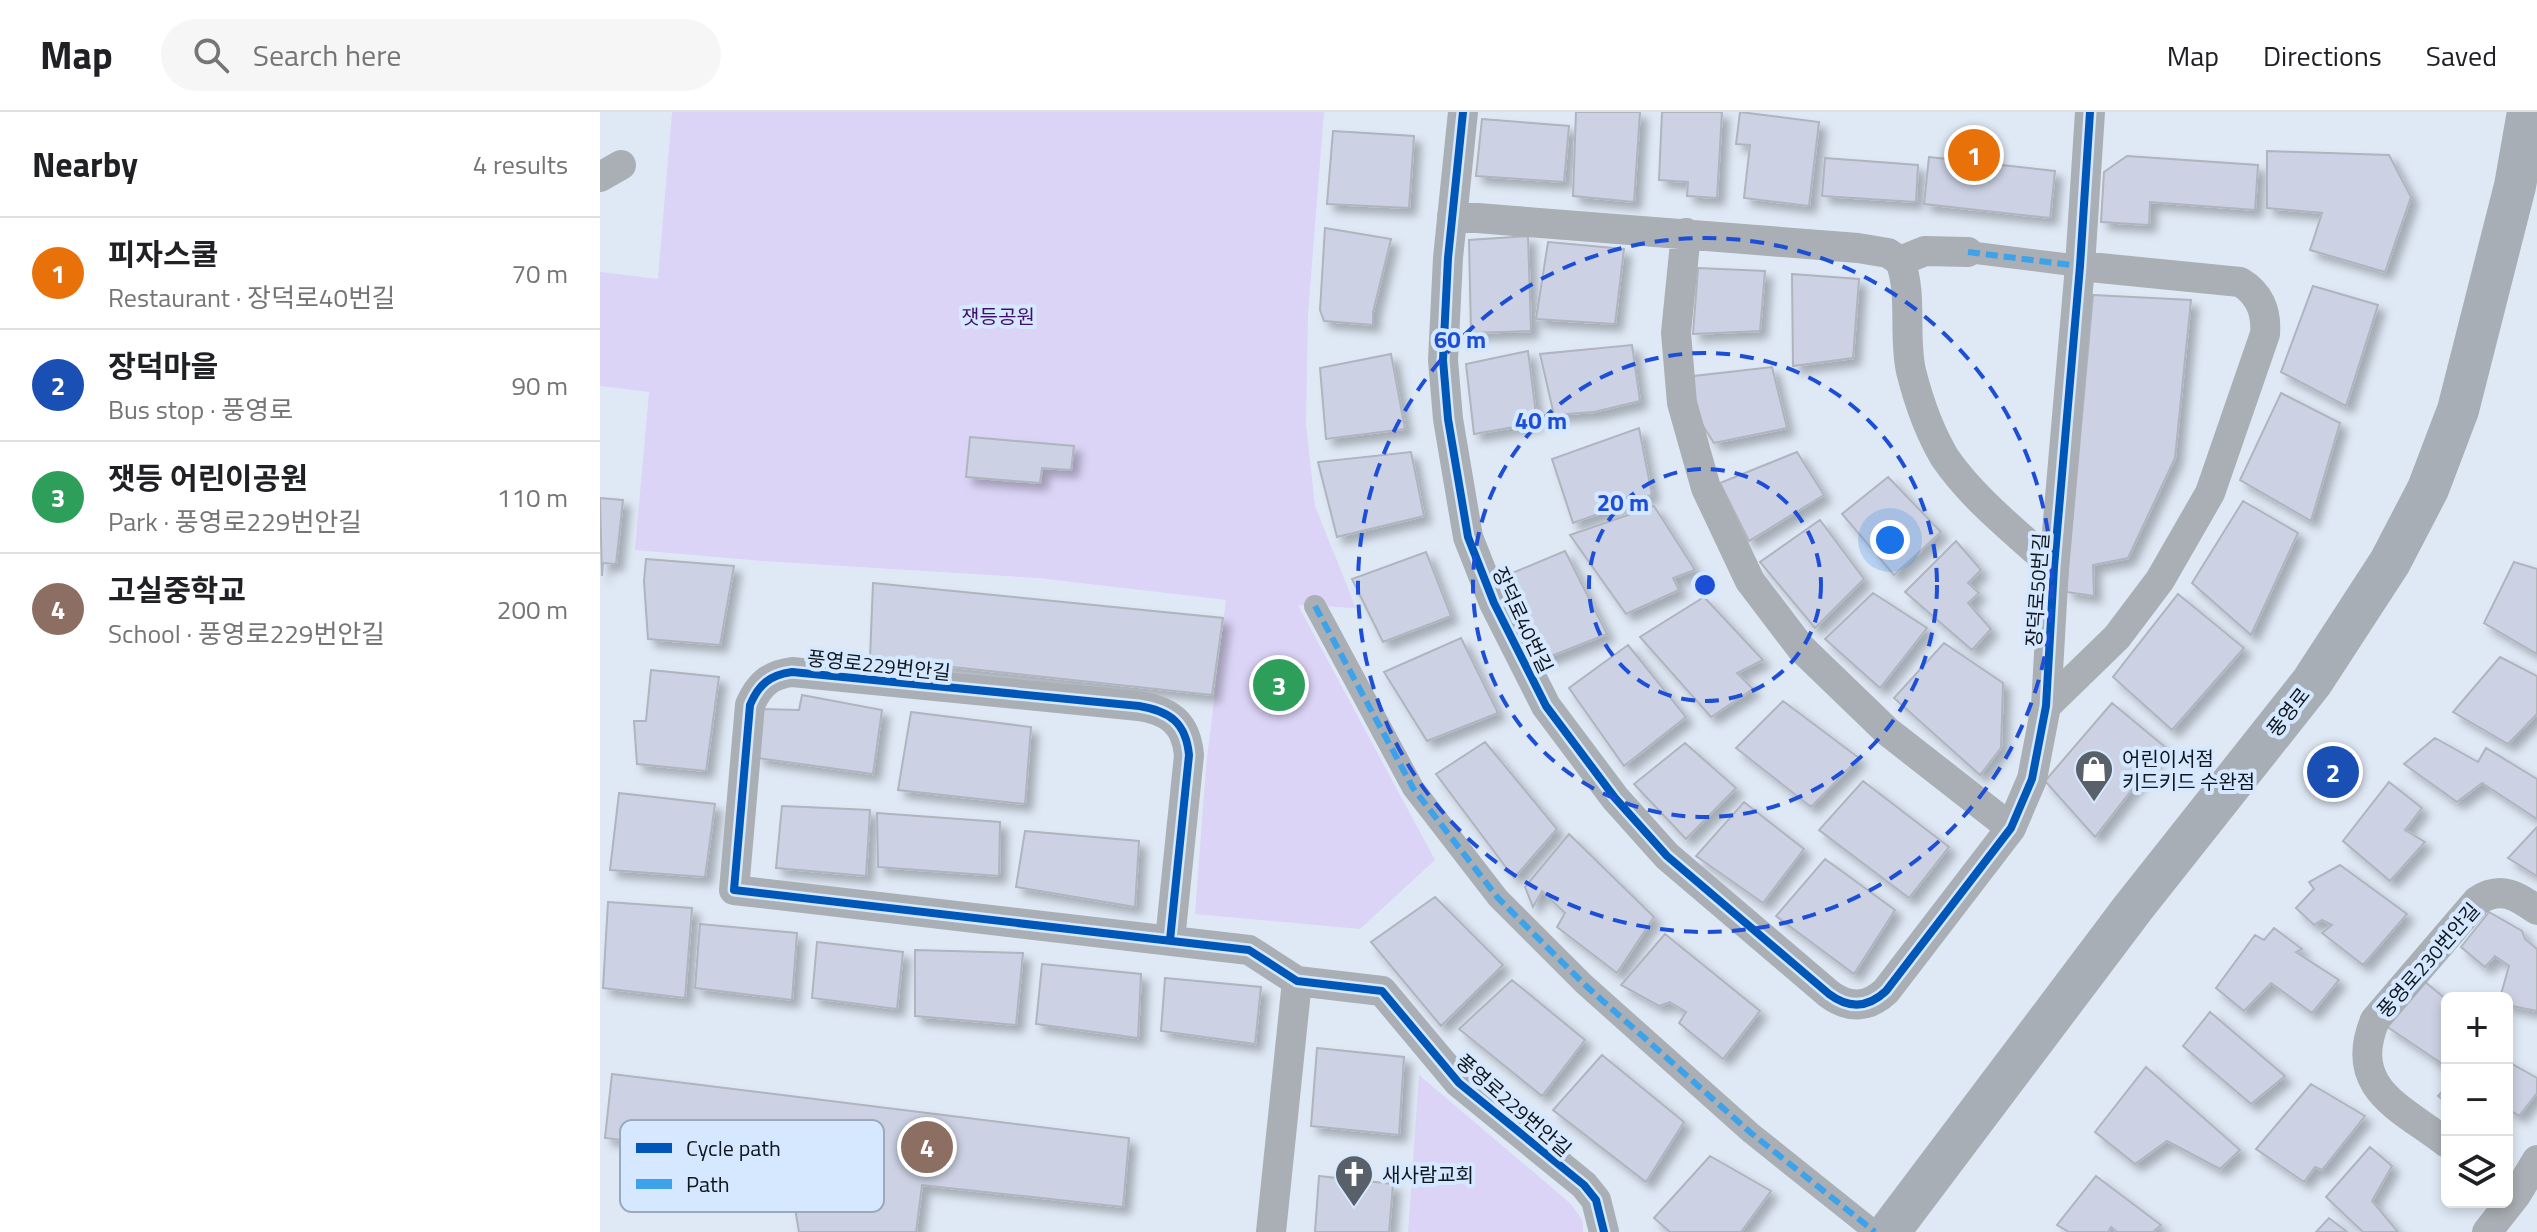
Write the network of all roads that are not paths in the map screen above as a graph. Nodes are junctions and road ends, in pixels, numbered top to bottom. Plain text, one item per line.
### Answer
1 (1463, 112) edge
2 (2090, 112) edge
3 (2528, 112) edge
4 (1452, 216) junction
5 (1686, 233) junction
6 (1968, 252) joint
7 (1900, 261) junction
8 (2080, 266) junction
9 (2054, 567) junction
10 (1315, 606) dead end
11 (2046, 706) junction
12 (2011, 828) junction
13 (2537, 910) edge
14 (1170, 940) junction
15 (1297, 981) junction
16 (1858, 1005) joint
17 (2441, 1138) edge
18 (2537, 1160) edge
19 (2513, 1191) edge
20 (2502, 1208) edge
21 (1271, 1232) edge
22 (1604, 1232) edge
23 (1875, 1232) edge
24 (1889, 1232) edge
25 (2487, 1232) edge

1 - 4 street, 장덕로40번길
2 - 8 street, 장덕로50번길
3 - 24 main road, 풍영로
4 - 5 street
4 - 16 street, 장덕로40번길
5 - 7 street
5 - 12 street
6 - 7 street
6 - 8 street
7 - 9 street, 장덕로50번길
8 - 9 street, 장덕로50번길
8 - 11 street
9 - 11 street, 장덕로50번길
10 - 23 street
11 - 12 street, 장덕로50번길
12 - 16 street, 장덕로50번길
13 - 17 street, 풍영로230번안길
14 - 14 street, 풍영로229번안길
14 - 15 street, 풍영로229번안길
15 - 21 street
15 - 22 street, 풍영로229번안길
18 - 19 street
20 - 25 street

